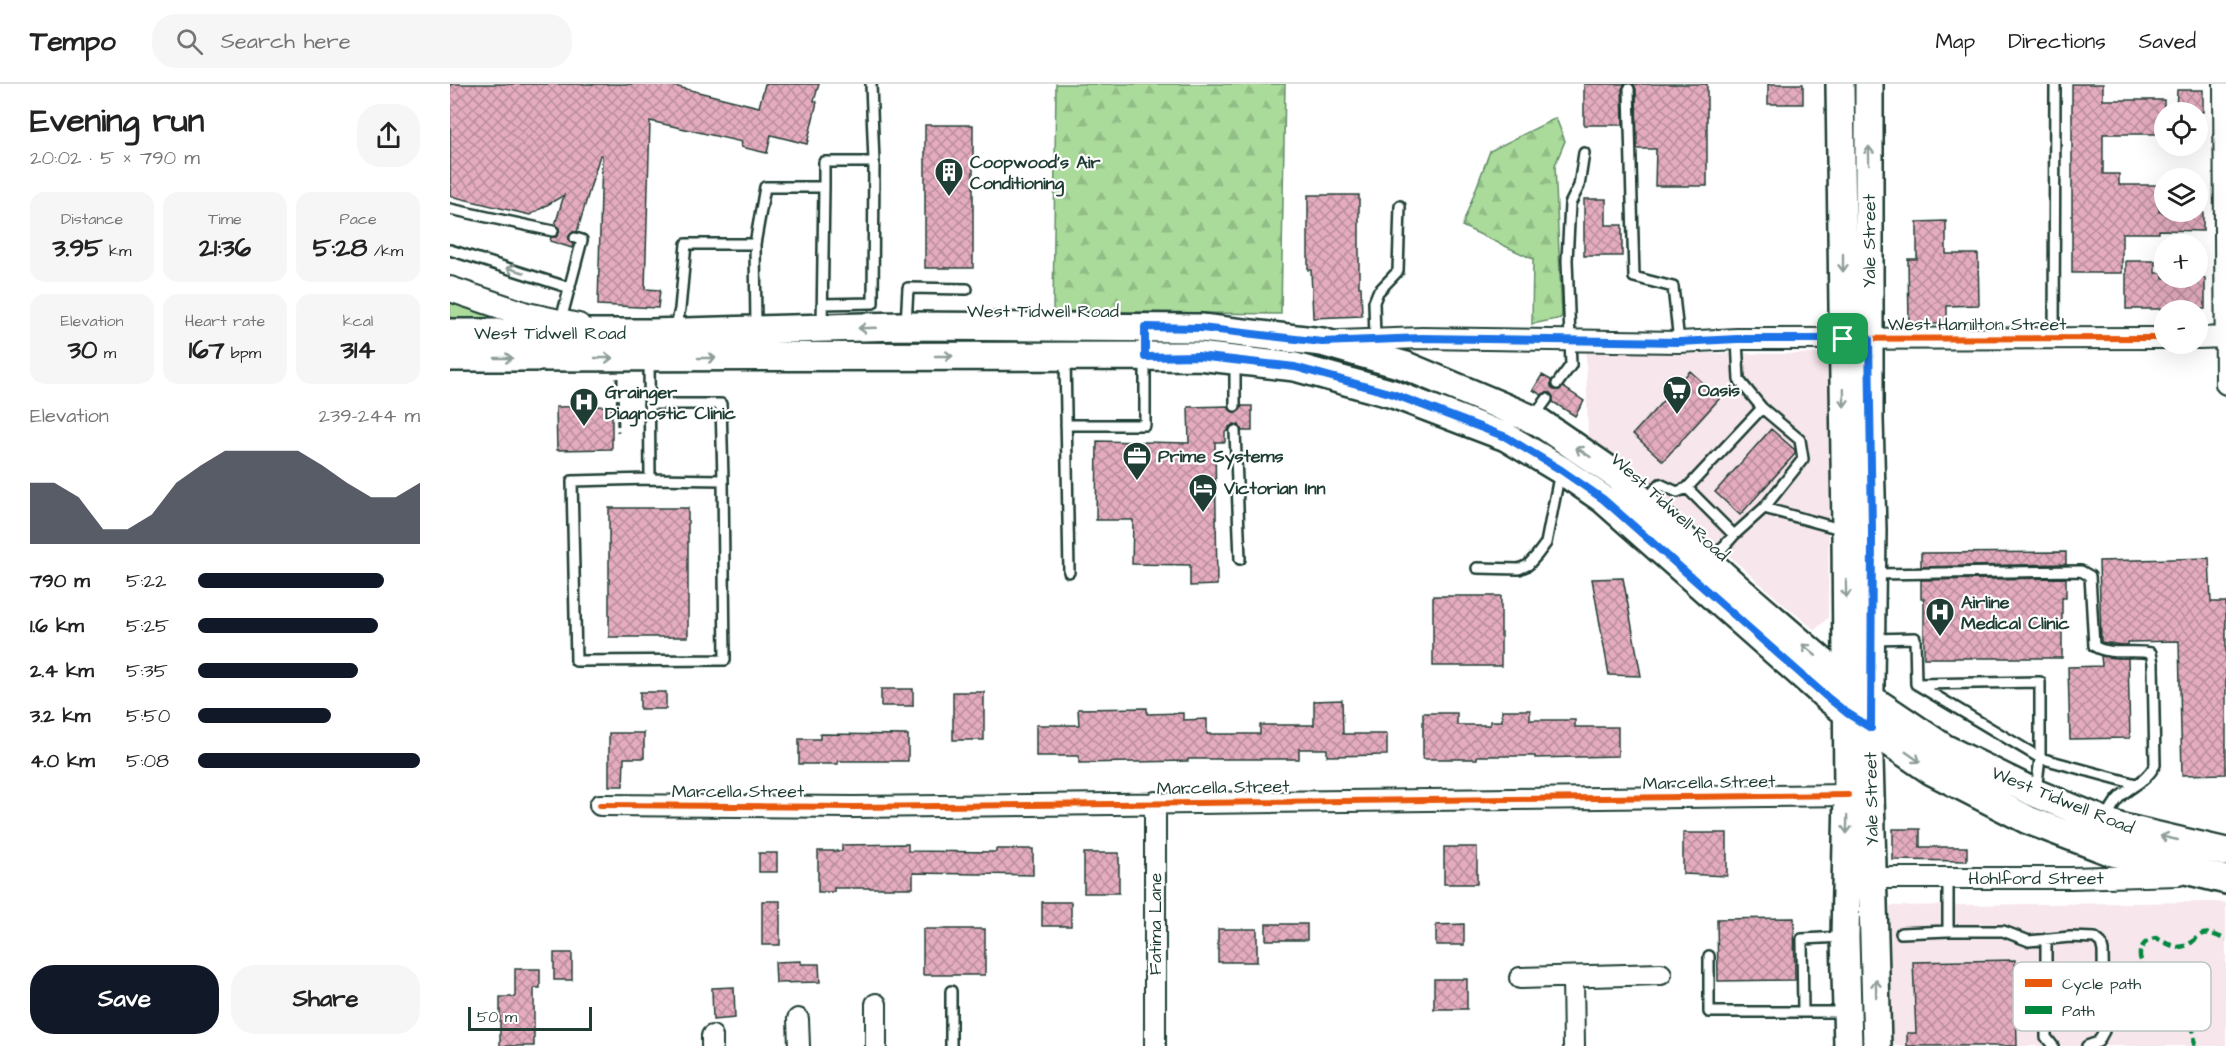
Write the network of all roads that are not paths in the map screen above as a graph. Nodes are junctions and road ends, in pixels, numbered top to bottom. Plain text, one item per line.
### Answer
1 (871, 84) edge
2 (1840, 84) edge
3 (1869, 84) edge
4 (2055, 84) edge
5 (2224, 84) edge
6 (1629, 89) dead end
7 (1584, 153) dead end
8 (874, 162) junction
9 (825, 187) junction
10 (1400, 206) dead end
11 (450, 209) edge
12 (553, 231) dead end
13 (579, 239) dead end
14 (755, 244) junction
15 (450, 250) edge
16 (570, 288) junction
17 (450, 289) edge
18 (967, 289) dead end
19 (822, 317) junction
20 (903, 326) junction
21 (1145, 327) junction
22 (756, 331) junction
23 (450, 333) edge
24 (2226, 337) edge
25 (560, 338) junction
26 (1422, 338) junction
27 (2154, 338) edge
28 (2208, 338) edge
29 (1737, 339) junction
30 (1856, 339) junction
31 (1375, 340) junction
32 (1571, 340) junction
33 (2054, 340) junction
34 (658, 341) junction
35 (1322, 342) junction
36 (1679, 342) junction
37 (899, 356) junction
38 (1065, 356) junction
39 (450, 357) edge
40 (1145, 357) junction
41 (1235, 361) junction
42 (1406, 366) junction
43 (1557, 384) dead end
44 (2226, 384) edge
45 (1393, 394) junction
46 (649, 404) junction
47 (1235, 406) dead end
48 (1762, 408) junction
49 (1066, 425) junction
50 (1235, 431) dead end
51 (1561, 470) junction
52 (650, 479) junction
53 (723, 480) junction
54 (1687, 488) junction
55 (1764, 508) junction
56 (1635, 511) junction
57 (1859, 530) junction
58 (1734, 535) junction
59 (1240, 558) dead end
60 (1709, 563) junction
61 (1477, 568) dead end
62 (1070, 572) dead end
63 (1872, 574) junction
64 (1871, 639) junction
65 (1846, 682) junction
66 (1916, 684) junction
67 (1871, 699) junction
68 (1847, 713) junction
69 (1871, 728) junction
70 (2040, 758) junction
71 (2136, 784) junction
72 (2036, 793) junction
73 (1848, 795) junction
74 (1155, 802) junction
75 (600, 805) dead end
76 (2113, 824) junction
77 (2112, 852) junction
78 (2226, 852) edge
79 (2200, 874) junction
80 (1873, 878) junction
81 (1948, 878) junction
82 (2226, 880) edge
83 (1948, 931) junction
84 (1901, 933) dead end
85 (1845, 937) junction
86 (2046, 939) junction
87 (1709, 956) dead end
88 (2046, 962) edge
89 (2103, 962) edge
90 (1660, 974) dead end
91 (1573, 977) junction
92 (1520, 978) dead end
93 (951, 991) dead end
94 (876, 1004) dead end
95 (1803, 1012) junction
96 (1847, 1012) junction
97 (798, 1019) dead end
98 (2046, 1031) edge
99 (2104, 1031) edge
100 (798, 1046) edge
101 (876, 1046) edge
102 (951, 1046) edge
103 (1155, 1046) edge
104 (1574, 1046) edge
105 (1848, 1046) edge
106 (1877, 1046) edge
107 (2054, 1046) edge
108 (2087, 1046) edge

1 - 8 lane
2 -> 30 main road, Yale Street
30 -> 3 main road, Yale Street
4 - 33 lane
5 - 24 street
6 - 36 lane
7 - 32 lane
8 - 9 lane
8 - 19 lane
9 - 14 lane
9 - 19 lane
10 - 31 lane
11 - 12 lane
13 - 16 lane
14 - 22 lane
14 - 34 lane
16 -> 15 lane
16 - 25 lane
17 - 25 street
18 - 20 lane
20 -> 19 main road, West Tidwell Road
19 - 22 main road, West Tidwell Road
20 - 21 main road, West Tidwell Road
20 - 37 main road
21 - 35 main road, West Tidwell Road
21 - 40 main road
22 - 34 main road, West Tidwell Road
23 - 25 main road, West Tidwell Road
24 - 28 street
24 - 44 street
25 -> 34 main road, West Tidwell Road
25 - 34 main road, West Tidwell Road
39 -> 25 main road, West Tidwell Road
26 - 31 street, West Hamilton Street
26 - 32 street, West Hamilton Street
26 - 42 street
27 - 33 street, West Hamilton Street
29 - 30 street, West Hamilton Street
29 - 36 street, West Hamilton Street
29 - 48 lane
30 - 33 street, West Hamilton Street
30 - 57 main road, Yale Street
31 - 35 street, West Hamilton Street
32 - 36 street, West Hamilton Street
32 - 43 lane
34 -> 37 main road, West Tidwell Road
34 - 46 lane
35 - 42 main road, West Tidwell Road
37 -> 38 main road, West Tidwell Road
38 - 40 main road, West Tidwell Road
38 - 49 lane
40 - 41 main road, West Tidwell Road
40 - 49 lane
41 - 45 main road, West Tidwell Road
41 - 47 lane
42 - 45 main road
56 -> 42 main road, West Tidwell Road
45 - 51 main road, West Tidwell Road
46 - 52 lane
46 - 53 lane
48 - 54 lane
48 - 55 lane
49 - 62 lane
50 - 59 lane
51 - 56 main road, West Tidwell Road
51 - 61 lane
52 - 53 lane
52 - 53 lane
54 - 56 lane
54 - 58 lane
55 - 57 lane
55 - 58 lane
56 - 60 main road, West Tidwell Road
56 - 68 main road, West Tidwell Road
57 - 63 main road, Yale Street
57 -> 65 main road, Yale Street
58 - 60 lane
65 -> 60 main road, West Tidwell Road
63 - 64 main road, Yale Street
63 - 71 lane
64 - 66 lane
64 - 67 main road, Yale Street
65 - 67 main road, West Tidwell Road
65 - 68 main road, Yale Street
66 - 70 lane
66 - 70 lane
67 - 69 main road, Yale Street
67 - 72 main road, West Tidwell Road
68 - 69 main road, West Tidwell Road
68 - 73 main road, Yale Street
69 -> 77 main road, West Tidwell Road
69 - 80 main road, Yale Street
70 - 71 lane
70 - 72 lane
71 - 76 lane
72 - 76 main road, West Tidwell Road
73 - 74 street, Marcella Street
73 -> 85 main road, Yale Street
74 - 75 street, Marcella Street
74 - 103 street, Fatima Lane
76 - 77 main road
78 -> 76 main road, West Tidwell Road
77 - 79 main road, West Tidwell Road
79 - 81 street, Hohlford Street
79 - 82 main road, West Tidwell Road
80 - 81 street, Hohlford Street
106 -> 80 main road, Yale Street
81 - 83 lane
83 - 84 lane
83 - 86 lane
85 - 95 lane
85 - 96 main road, Yale Street
86 - 88 lane
86 - 89 lane
87 - 95 lane
90 - 91 street
91 - 92 street
91 - 104 street
93 - 102 lane
94 - 101 street
95 - 96 lane
96 - 105 main road, Yale Street
97 - 100 street
98 - 107 lane
99 - 108 lane

